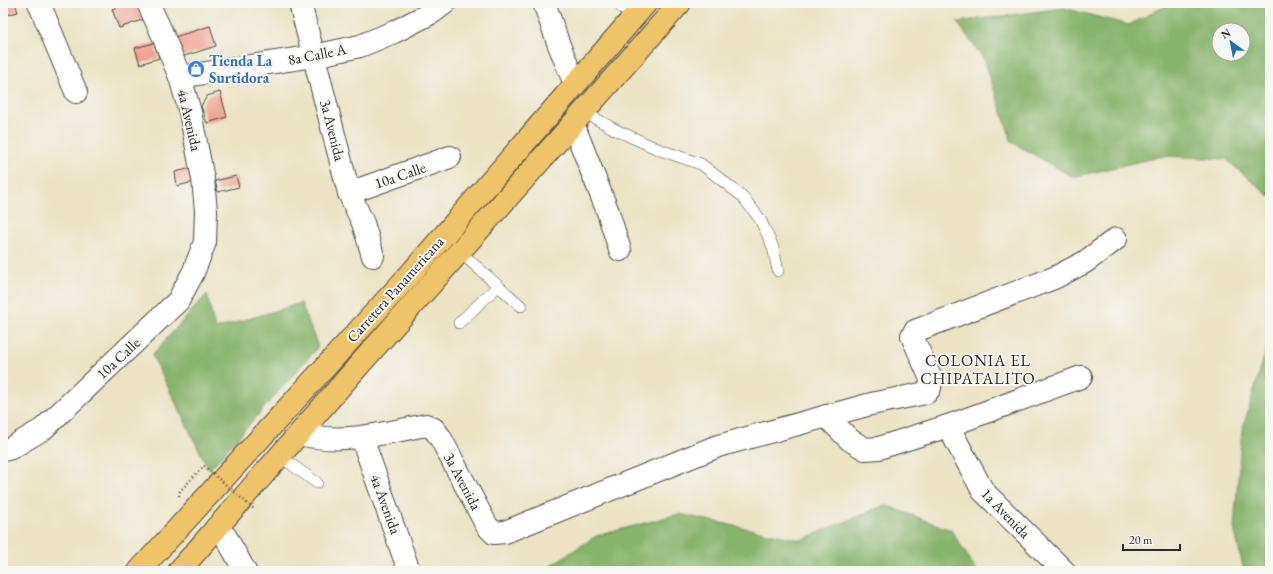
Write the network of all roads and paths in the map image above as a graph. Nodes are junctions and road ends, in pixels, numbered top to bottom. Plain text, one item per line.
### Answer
1 (39, 3) edge
2 (148, 3) edge
3 (300, 3) edge
4 (445, 3) edge
5 (544, 3) edge
6 (680, 3) edge
7 (633, 8) edge
8 (314, 56) junction
9 (180, 77) junction
10 (575, 84) junction
11 (76, 92) dead end
12 (578, 118) junction
13 (450, 157) dead end
14 (349, 193) junction
15 (1116, 239) dead end
16 (205, 242) joint
17 (620, 250) dead end
18 (460, 252) junction
19 (372, 256) dead end
20 (778, 271) dead end
21 (498, 286) junction
22 (521, 306) dead end
23 (459, 323) dead end
24 (1081, 376) dead end
25 (826, 416) junction
26 (948, 426) junction
27 (300, 434) junction
28 (362, 438) junction
29 (3, 450) edge
30 (280, 456) junction
31 (204, 466) dead end
32 (317, 483) dead end
33 (254, 510) dead end
34 (216, 528) junction
35 (139, 571) edge
36 (179, 571) edge
37 (245, 571) edge
38 (409, 571) edge
39 (1064, 571) edge

1 - 11 street
2 - 9 street, 4a Avenida
3 - 8 street, 3a Avenida
4 - 8 street, 8a Calle A
5 - 10 street
6 - 12 highway, Carretera Panamericana
7 - 10 highway, Carretera Panamericana
8 - 9 street, 8a Calle A
8 - 14 street, 3a Avenida
9 - 16 street, 4a Avenida
10 - 35 highway, Carretera Panamericana
12 - 17 street
12 - 18 highway, Carretera Panamericana
12 - 20 lane
13 - 14 street, 10a Calle
14 - 19 street, 3a Avenida
15 - 25 street
16 - 29 street, 10a Calle
18 - 21 lane
18 - 27 highway, Carretera Panamericana
21 - 22 lane
21 - 23 lane
24 - 26 street
25 - 26 street
25 - 28 street, 3a Avenida
26 - 39 street, 1a Avenida
27 - 28 street
27 - 30 highway, Carretera Panamericana
28 - 38 street, 4a Avenida
30 - 32 lane
30 - 34 highway, Carretera Panamericana
31 - 33 path, bridge
34 - 36 highway, Carretera Panamericana
34 - 37 street

